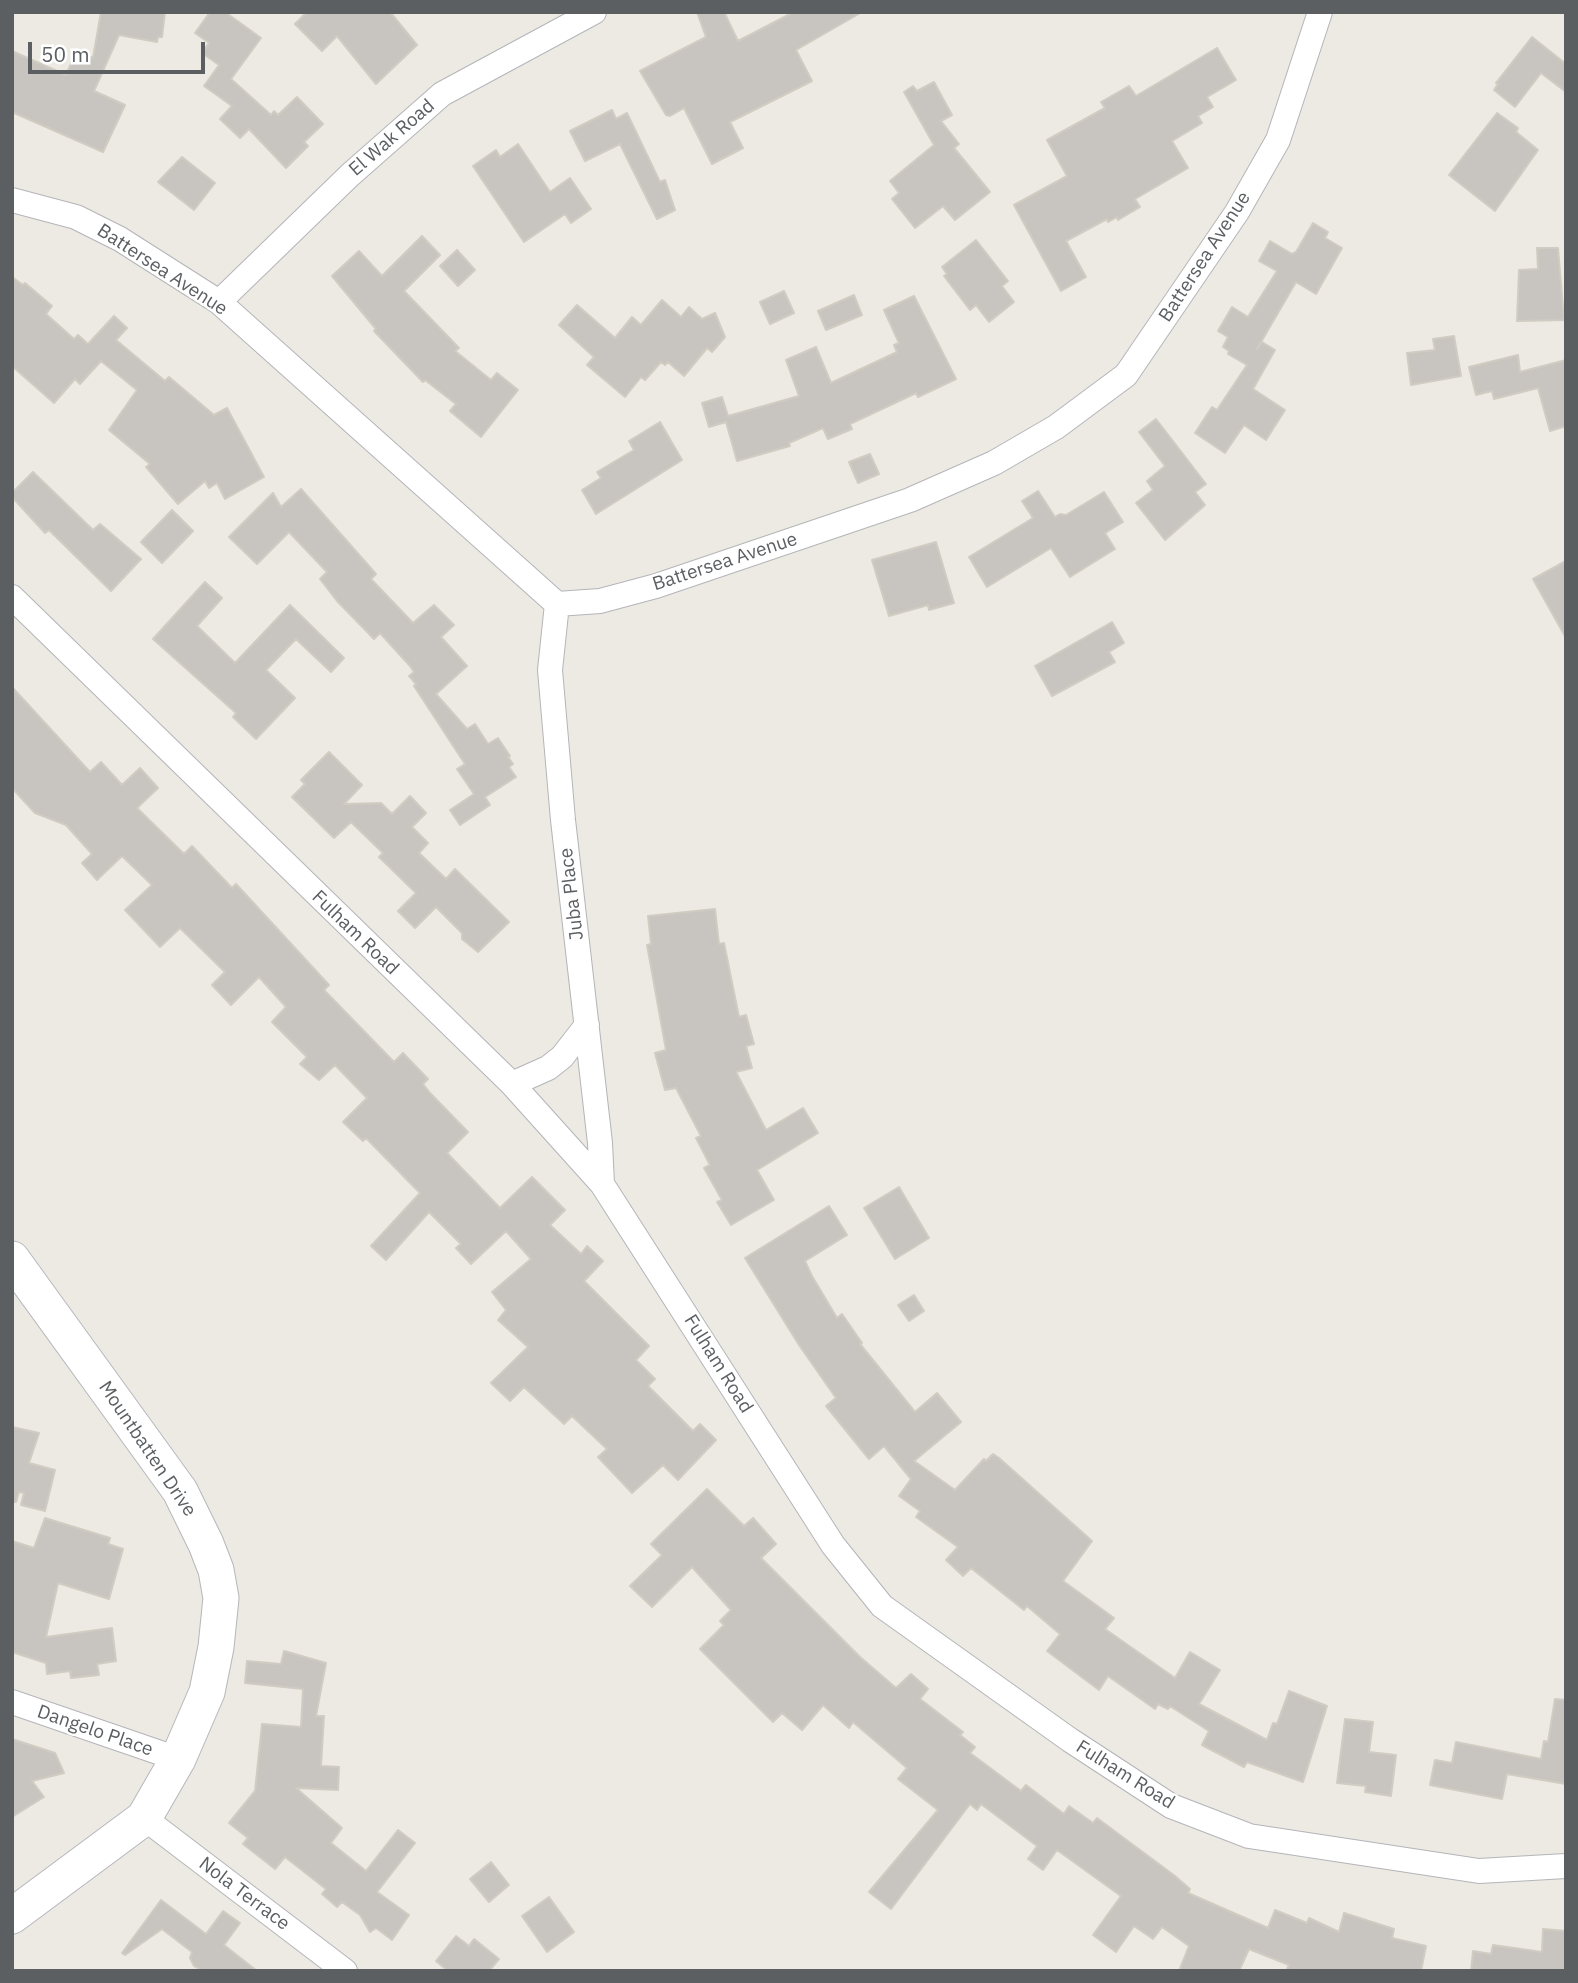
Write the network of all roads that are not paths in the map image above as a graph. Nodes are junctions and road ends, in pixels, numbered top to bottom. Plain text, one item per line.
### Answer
1 (594, 12) edge
2 (1320, 12) edge
3 (12, 200) edge
4 (219, 302) junction
5 (12, 597) edge
6 (557, 604) junction
7 (587, 1025) junction
8 (512, 1084) junction
9 (602, 1184) junction
10 (12, 1259) edge
11 (12, 1702) edge
12 (178, 1759) junction
13 (144, 1818) junction
14 (1566, 1866) edge
15 (12, 1916) edge
16 (345, 1971) edge

1 - 4 street, El Wak Road
2 - 6 street, Battersea Avenue
3 - 4 street, Battersea Avenue
4 - 6 street, Battersea Avenue
5 - 8 street, Fulham Road
6 - 7 street, Juba Place
7 - 8 street
7 - 9 street, Juba Place
8 - 9 street, Fulham Road
9 - 14 street, Fulham Road
10 - 12 main road, Mountbatten Drive
11 - 12 street, Dangelo Place
12 - 13 main road, Mountbatten Drive
13 - 15 main road, Mountbatten Drive
13 - 16 street, Nola Terrace

